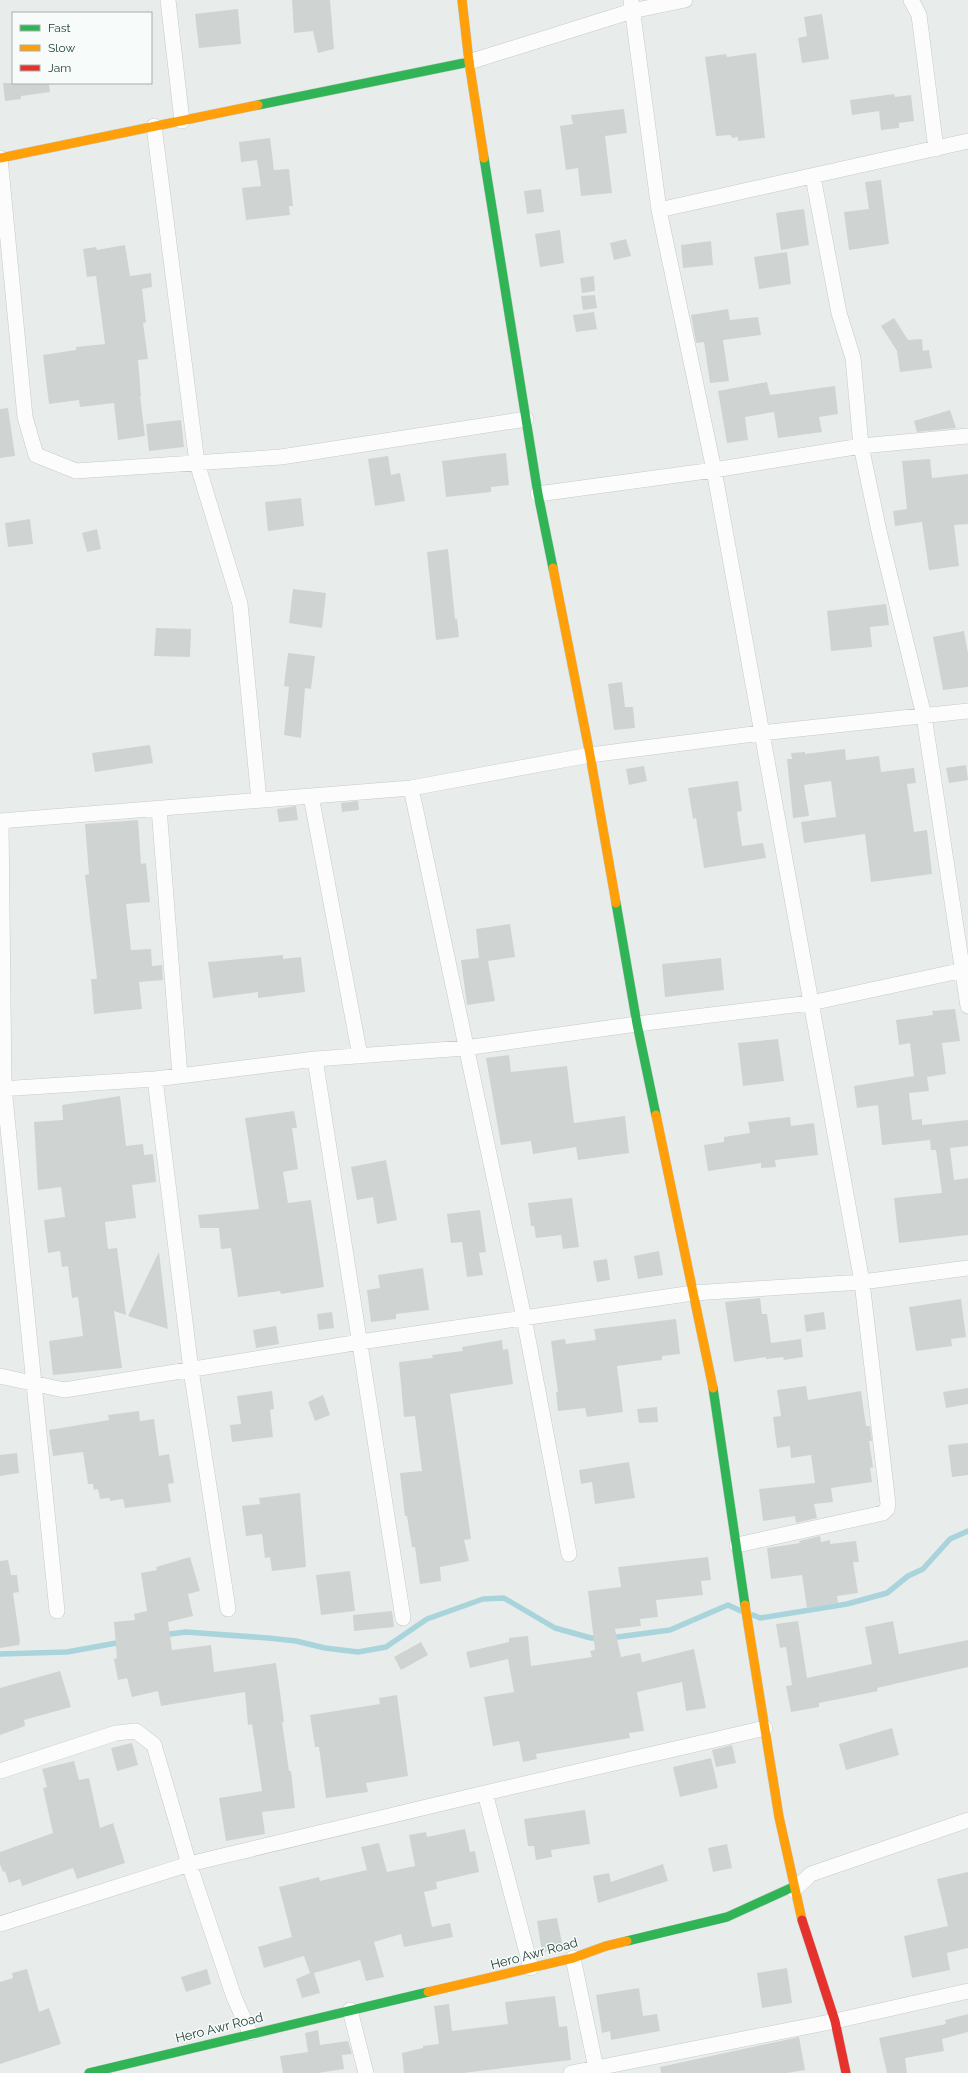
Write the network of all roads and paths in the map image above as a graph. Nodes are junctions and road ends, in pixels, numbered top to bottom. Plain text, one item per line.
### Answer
1 (168, 0) edge
2 (462, 0) edge
3 (685, 0) edge
4 (911, 0) edge
5 (632, 6) edge
6 (469, 62) junction
7 (182, 121) junction
8 (154, 126) junction
9 (968, 141) edge
10 (936, 149) junction
11 (0, 158) edge
12 (813, 177) junction
13 (659, 210) junction
14 (526, 419) junction
15 (968, 436) edge
16 (861, 446) junction
17 (197, 463) junction
18 (714, 470) junction
19 (538, 494) junction
20 (968, 711) edge
21 (924, 716) junction
22 (761, 733) junction
23 (590, 754) junction
24 (411, 788) junction
25 (311, 796) junction
26 (259, 800) junction
27 (159, 808) junction
28 (1, 821) edge
29 (965, 970) edge
30 (811, 1003) junction
31 (968, 1006) edge
32 (637, 1024) junction
33 (465, 1048) junction
34 (360, 1056) junction
35 (315, 1059) junction
36 (180, 1076) junction
37 (155, 1079) junction
38 (2, 1089) edge
39 (968, 1268) edge
40 (862, 1282) junction
41 (694, 1293) junction
42 (524, 1318) junction
43 (360, 1342) junction
44 (191, 1370) junction
45 (0, 1376) edge
46 (34, 1384) junction
47 (737, 1545) junction
48 (568, 1554) dead end
49 (228, 1609) dead end
50 (57, 1611) dead end
51 (403, 1618) dead end
52 (765, 1728) junction
53 (0, 1771) edge
54 (485, 1793) junction
55 (968, 1820) edge
56 (188, 1864) junction
57 (793, 1888) junction
58 (0, 1924) edge
59 (573, 1958) junction
60 (531, 1968) junction
61 (968, 1991) edge
62 (350, 2010) junction
63 (834, 2021) junction
64 (250, 2033) junction
65 (596, 2070) edge
66 (89, 2073) edge
67 (366, 2073) edge
68 (571, 2073) edge
69 (846, 2073) edge

1 - 7 street
2 - 6 main road
3 - 5 street
4 - 10 street
5 - 6 street
5 - 13 street
6 - 7 main road
6 - 14 main road
7 - 8 main road
8 - 11 main road
8 - 17 street
9 - 10 street
10 - 12 street
11 - 17 street
12 - 13 street
12 - 16 street
13 - 18 street
14 - 17 street
14 - 19 main road
15 - 16 street
16 - 18 street
16 - 21 street
17 - 26 street
18 - 19 street
18 - 22 street
19 - 23 main road
20 - 21 street
21 - 22 street
21 - 29 street
22 - 23 street
22 - 30 street
23 - 24 street
23 - 32 main road
24 - 25 street
24 - 33 street
25 - 26 street
25 - 34 street
26 - 27 street
27 - 28 street
27 - 36 street
28 - 38 street
29 - 30 street
29 - 31 street
30 - 32 street
30 - 40 street
32 - 33 street
32 - 41 main road
33 - 34 street
33 - 42 street
34 - 35 street
35 - 36 street
35 - 43 street
36 - 37 street
37 - 38 street
37 - 44 street
38 - 46 street
39 - 40 street
40 - 41 street
40 - 47 street
41 - 42 street
41 - 47 main road
42 - 43 street
42 - 48 street
43 - 44 street
43 - 51 street
44 - 46 street
44 - 49 street
45 - 46 street
46 - 50 street
47 - 52 main road
52 - 54 street
52 - 57 main road
53 - 56 street
54 - 56 street
54 - 60 street
55 - 57 street
56 - 58 street
56 - 64 street
57 - 59 main road, Hero Awr Road
57 - 63 main road
59 - 60 main road, Hero Awr Road
59 - 65 street
60 - 62 main road, Hero Awr Road
61 - 63 street
62 - 64 main road, Hero Awr Road
62 - 67 street
63 - 65 street
63 - 69 main road
64 - 66 main road, Hero Awr Road
65 - 68 street

